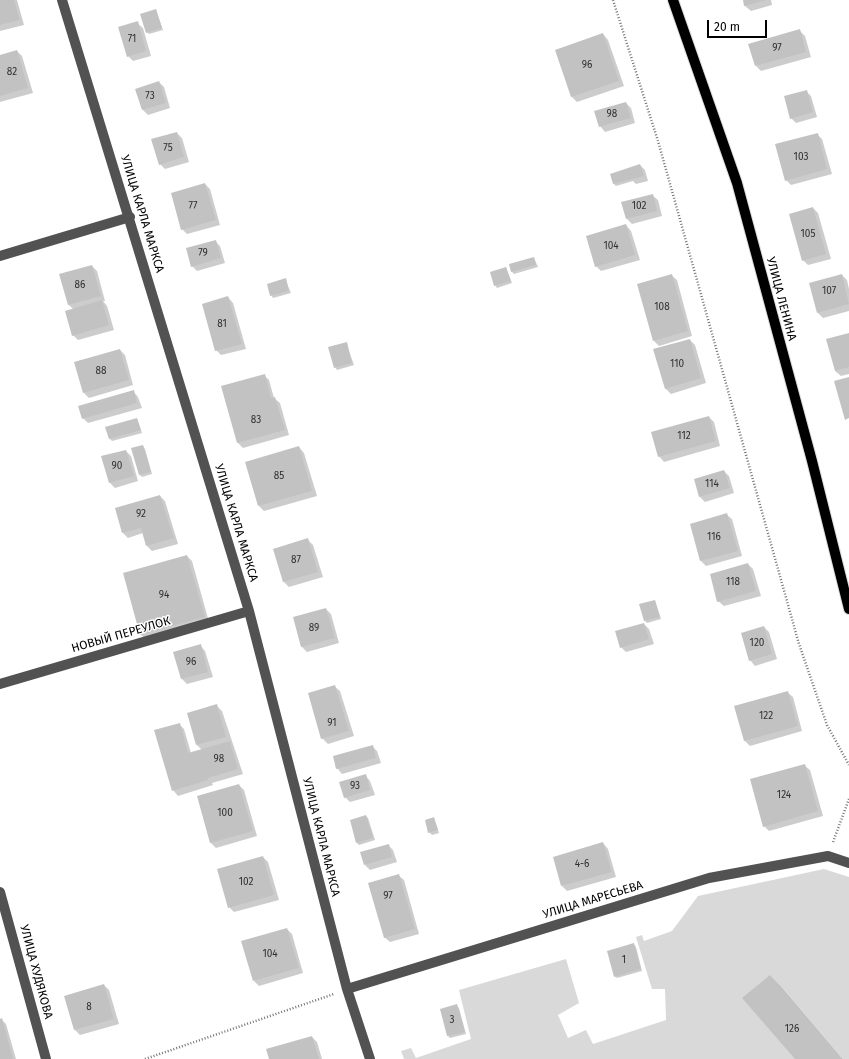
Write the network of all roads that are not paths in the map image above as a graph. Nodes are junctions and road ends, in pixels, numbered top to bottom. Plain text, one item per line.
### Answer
1 (62, 0) edge
2 (673, 0) edge
3 (130, 217) junction
4 (0, 256) edge
5 (849, 609) edge
6 (249, 611) junction
7 (0, 684) edge
8 (849, 864) edge
9 (0, 892) edge
10 (347, 989) junction
11 (46, 1059) edge
12 (370, 1059) edge

1 - 3 street, УЛИЦА КАРЛА МАРКСА
2 - 5 main road, УЛИЦА ЛЕНИНА
3 - 4 street
3 - 6 street, УЛИЦА КАРЛА МАРКСА
6 - 7 street, НОВЫЙ ПЕРЕУЛОК
6 - 10 street, УЛИЦА КАРЛА МАРКСА
8 - 10 street, УЛИЦА МАРЕСЬЕВА
9 - 11 street, УЛИЦА ХУДЯКОВА
10 - 12 street, УЛИЦА КАРЛА МАРКСА

